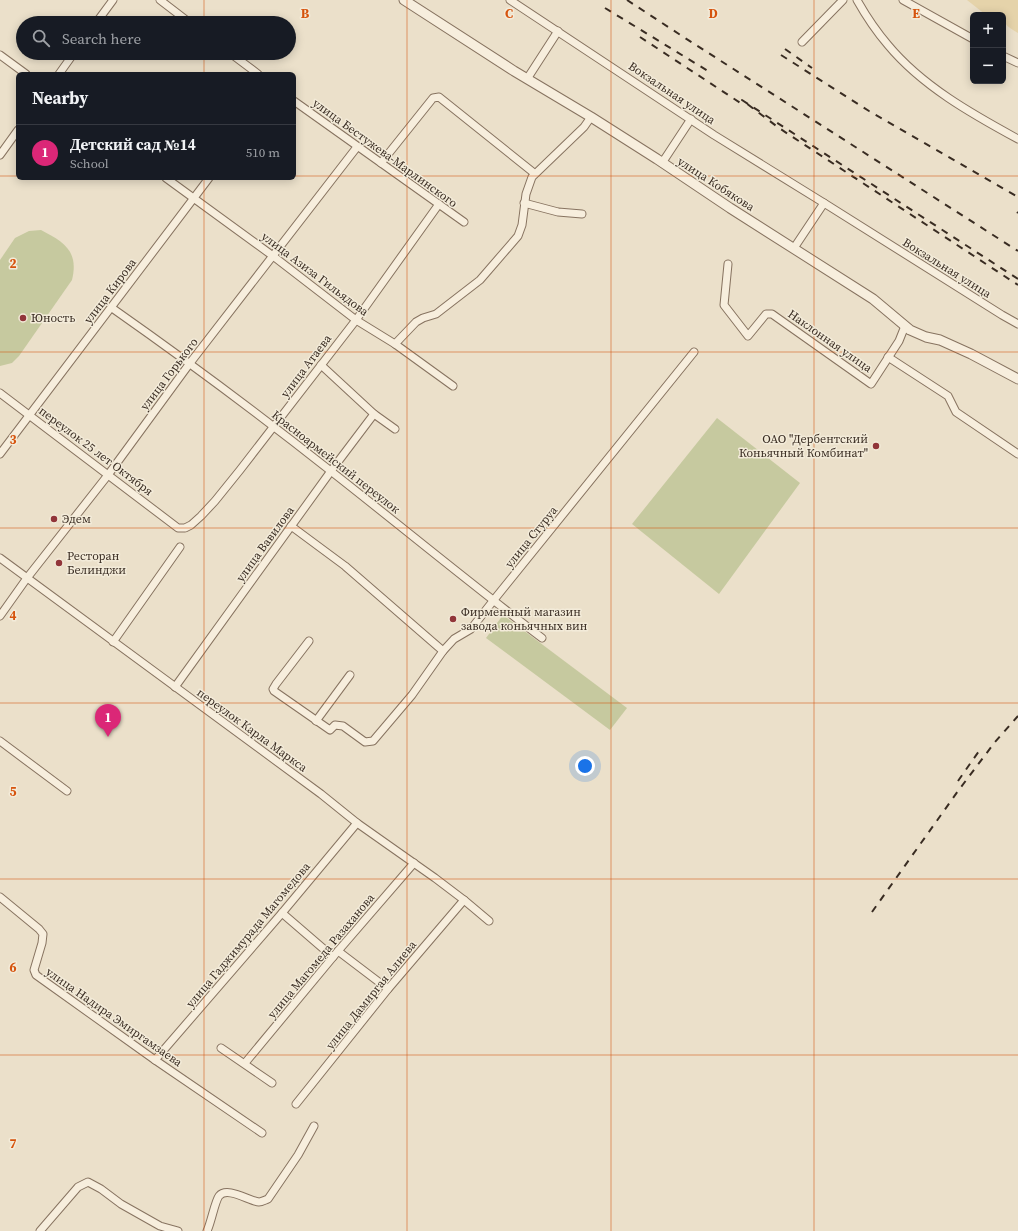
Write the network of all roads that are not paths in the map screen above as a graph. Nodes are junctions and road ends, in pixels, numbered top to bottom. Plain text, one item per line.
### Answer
1 (113, 0) edge
2 (160, 0) edge
3 (404, 0) edge
4 (510, 0) edge
5 (843, 0) edge
6 (857, 0) edge
7 (903, 0) edge
8 (101, 16) edge
9 (181, 16) edge
10 (558, 31) junction
11 (970, 37) edge
12 (802, 42) dead end
13 (0, 55) edge
14 (1006, 57) edge
15 (69, 60) edge
16 (239, 60) edge
17 (1018, 63) edge
18 (23, 72) edge
19 (60, 72) edge
20 (255, 72) edge
21 (527, 79) junction
22 (296, 102) edge
23 (591, 117) junction
24 (691, 119) junction
25 (16, 133) edge
26 (1018, 139) edge
27 (357, 146) junction
28 (0, 155) edge
29 (381, 163) junction
30 (662, 163) junction
31 (534, 173) junction
32 (169, 180) edge
33 (207, 180) edge
34 (193, 198) junction
35 (524, 203) junction
36 (824, 203) junction
37 (439, 204) junction
38 (582, 214) dead end
39 (464, 222) dead end
40 (794, 248) junction
41 (273, 256) junction
42 (728, 264) dead end
43 (112, 308) junction
44 (356, 320) junction
45 (1018, 324) edge
46 (905, 326) junction
47 (395, 344) junction
48 (694, 352) dead end
49 (888, 356) junction
50 (190, 363) junction
51 (321, 365) junction
52 (1018, 379) edge
53 (453, 386) dead end
54 (0, 393) edge
55 (374, 414) junction
56 (30, 415) junction
57 (274, 427) junction
58 (395, 429) dead end
59 (0, 454) edge
60 (1018, 454) edge
61 (331, 471) junction
62 (108, 474) junction
63 (291, 526) junction
64 (178, 528) joint
65 (180, 547) dead end
66 (0, 558) edge
67 (27, 578) junction
68 (493, 601) junction
69 (0, 616) edge
70 (542, 638) dead end
71 (309, 641) dead end
72 (113, 642) junction
73 (443, 651) junction
74 (350, 675) dead end
75 (175, 687) junction
76 (316, 721) junction
77 (0, 740) edge
78 (67, 791) dead end
79 (357, 823) junction
80 (414, 862) junction
81 (0, 898) edge
82 (464, 900) junction
83 (282, 913) junction
84 (489, 921) dead end
85 (336, 954) junction
86 (388, 989) junction
87 (222, 1048) dead end
88 (155, 1060) junction
89 (245, 1064) junction
90 (272, 1083) dead end
91 (296, 1104) dead end
92 (314, 1126) dead end
93 (262, 1133) dead end
94 (40, 1231) edge
95 (178, 1231) edge
96 (207, 1231) edge

1 - 8 street
2 - 9 street
3 - 21 street, улица Кобякова
4 - 10 street, Вокзальная улица
5 - 12 street
6 - 26 street
7 - 11 street
10 - 21 street
10 - 24 street, Вокзальная улица
13 - 18 street
14 - 17 street
15 - 19 street
16 - 20 street
21 - 23 street, улица Кобякова
22 - 27 street, улица Бестужева-Марлинского
23 - 30 street, улица Кобякова
23 - 31 street
24 - 30 street
24 - 36 street, Вокзальная улица
25 - 28 street
27 - 29 street, улица Бестужева-Марлинского
27 - 41 street, улица Горького
29 - 31 street
29 - 37 street, улица Бестужева-Марлинского
30 - 40 street, улица Кобякова
31 - 35 street
32 - 34 street, улица Азиза Гильядова
33 - 34 street, улица Кирова
34 - 41 street, улица Азиза Гильядова
34 - 43 street, улица Кирова
35 - 38 street
35 - 47 street
36 - 40 street
36 - 45 street, Вокзальная улица
37 - 39 street, улица Бестужева-Марлинского
37 - 44 street, улица Атаева
40 - 46 street, улица Кобякова
41 - 44 street, улица Азиза Гильядова
41 - 50 street, улица Горького
42 - 49 street, Наклонная улица
43 - 50 street, Красноармейский переулок
43 - 56 street, улица Кирова
44 - 47 street, улица Азиза Гильядова
44 - 51 street, улица Атаева
46 - 49 street
46 - 52 street, улица Кобякова
47 - 53 street, улица Азиза Гильядова
48 - 68 street, улица Стуруа
49 - 60 street
50 - 57 street, Красноармейский переулок
50 - 62 street, улица Горького
51 - 55 street
51 - 57 street, улица Атаева
54 - 56 street, переулок 25 лет Октября
55 - 58 street
55 - 61 street, улица Вавилова
56 - 59 street, улица Кирова
56 - 62 street, переулок 25 лет Октября
57 - 61 street, Красноармейский переулок
57 - 64 street, улица Атаева
61 - 63 street, улица Вавилова
61 - 68 street, Красноармейский переулок
62 - 64 street, переулок 25 лет Октября
62 - 67 street, улица Горького
63 - 73 street
63 - 75 street, улица Вавилова
65 - 72 street
66 - 67 street, переулок Карла Маркса
67 - 69 street, улица Горького
67 - 72 street, переулок Карла Маркса
68 - 70 street, Красноармейский переулок
68 - 73 street, улица Стуруа
71 - 76 street
72 - 75 street, переулок Карла Маркса
73 - 76 street, улица Стуруа
74 - 76 street
75 - 79 street, переулок Карла Маркса
77 - 78 street
79 - 80 street, переулок Карла Маркса
79 - 83 street, улица Гаджимурада Магомедова
80 - 82 street, переулок Карла Маркса
80 - 85 street, улица Магомеда Разаханова
81 - 88 street, улица Надира Эмиргамзаева
82 - 84 street, переулок Карла Маркса
82 - 86 street, улица Дамиргая Алиева
83 - 85 street
83 - 88 street, улица Гаджимурада Магомедова
85 - 86 street
85 - 89 street, улица Магомеда Разаханова
86 - 91 street, улица Дамиргая Алиева
87 - 89 street
88 - 93 street, улица Надира Эмиргамзаева
89 - 90 street
92 - 96 street
94 - 95 street

